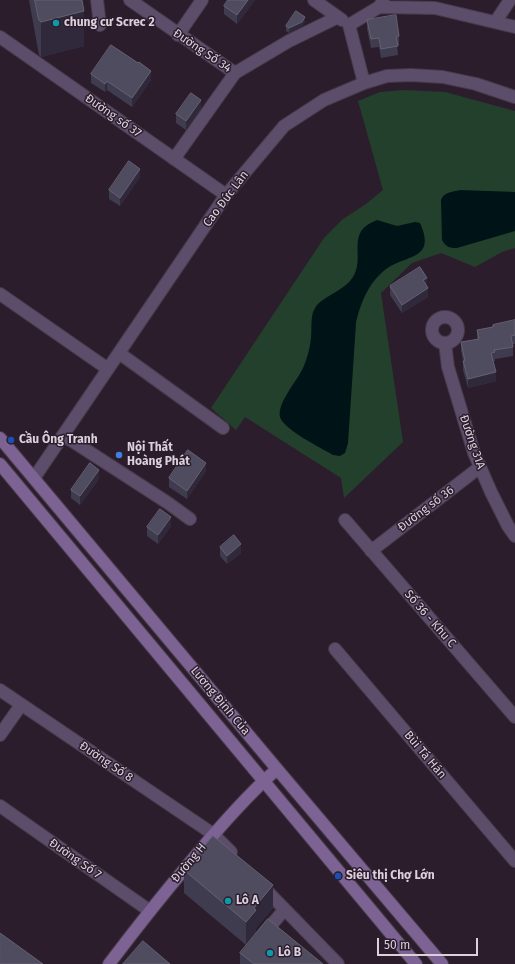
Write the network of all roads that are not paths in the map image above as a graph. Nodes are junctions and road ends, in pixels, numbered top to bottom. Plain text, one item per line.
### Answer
1 (97, 0) edge
2 (130, 0) edge
3 (202, 0) edge
4 (314, 0) edge
5 (510, 0) edge
6 (381, 4) edge
7 (338, 16) junction
8 (496, 21) junction
9 (100, 25) dead end
10 (350, 25) junction
11 (515, 27) edge
12 (178, 35) junction
13 (0, 37) edge
14 (235, 74) junction
15 (364, 83) junction
16 (515, 97) edge
17 (174, 159) junction
18 (226, 195) junction
19 (0, 294) edge
20 (445, 343) dead end
21 (119, 353) junction
22 (108, 369) junction
23 (223, 428) dead end
24 (63, 435) junction
25 (0, 438) edge
26 (0, 464) edge
27 (480, 467) junction
28 (34, 478) junction
29 (190, 519) dead end
30 (345, 520) dead end
31 (515, 536) edge
32 (371, 551) junction
33 (335, 649) dead end
34 (0, 690) edge
35 (21, 705) junction
36 (514, 713) edge
37 (0, 735) edge
38 (277, 769) junction
39 (263, 781) junction
40 (0, 806) edge
41 (213, 834) junction
42 (515, 861) edge
43 (240, 863) edge
44 (251, 875) edge
45 (284, 910) junction
46 (150, 911) junction
47 (258, 942) edge
48 (109, 964) edge
49 (338, 964) edge
50 (416, 964) edge
51 (442, 964) edge

1 - 9 street
2 - 12 street, Đường Số 34
3 - 12 street
4 - 7 street
5 - 8 street
6 - 8 street
6 - 10 street
7 - 10 street
7 - 14 street
8 - 11 street
10 - 15 street
12 - 14 street, Đường Số 34
13 - 17 street, Đường số 37
14 - 17 street
15 - 16 street, Cao Đức Lân
15 - 18 street, Cao Đức Lân
17 - 18 street, Đường số 37
18 - 21 street, Cao Đức Lân
19 - 22 street
20 - 27 street, Đường 31A
21 - 22 street, Cao Đức Lân
21 - 23 street
22 - 24 street, Cao Đức Lân
24 - 28 street, Cao Đức Lân
24 - 29 street
25 - 28 main road, Lương Định Của
26 - 39 main road, Lương Định Của
27 - 31 street, Đường 31A
27 - 32 street, Đường số 36
28 - 38 main road, Lương Định Của
30 - 32 street, Số 36 - Khu C
32 - 36 street, Số 36 - Khu C
33 - 42 street, Bùi Tá Hán
34 - 35 street, Đường Số 8
35 - 37 street
35 - 41 street, Đường Số 8
38 - 39 main road, Đường H
38 - 51 main road, Lương Định Của
39 - 41 main road, Đường H
39 - 50 main road, Lương Định Của
40 - 46 street, Đường Số 7
41 - 43 street, Đường Số 8
41 - 46 main road, Đường H
44 - 45 street
45 - 47 street
45 - 49 street
46 - 48 main road, Đường H

